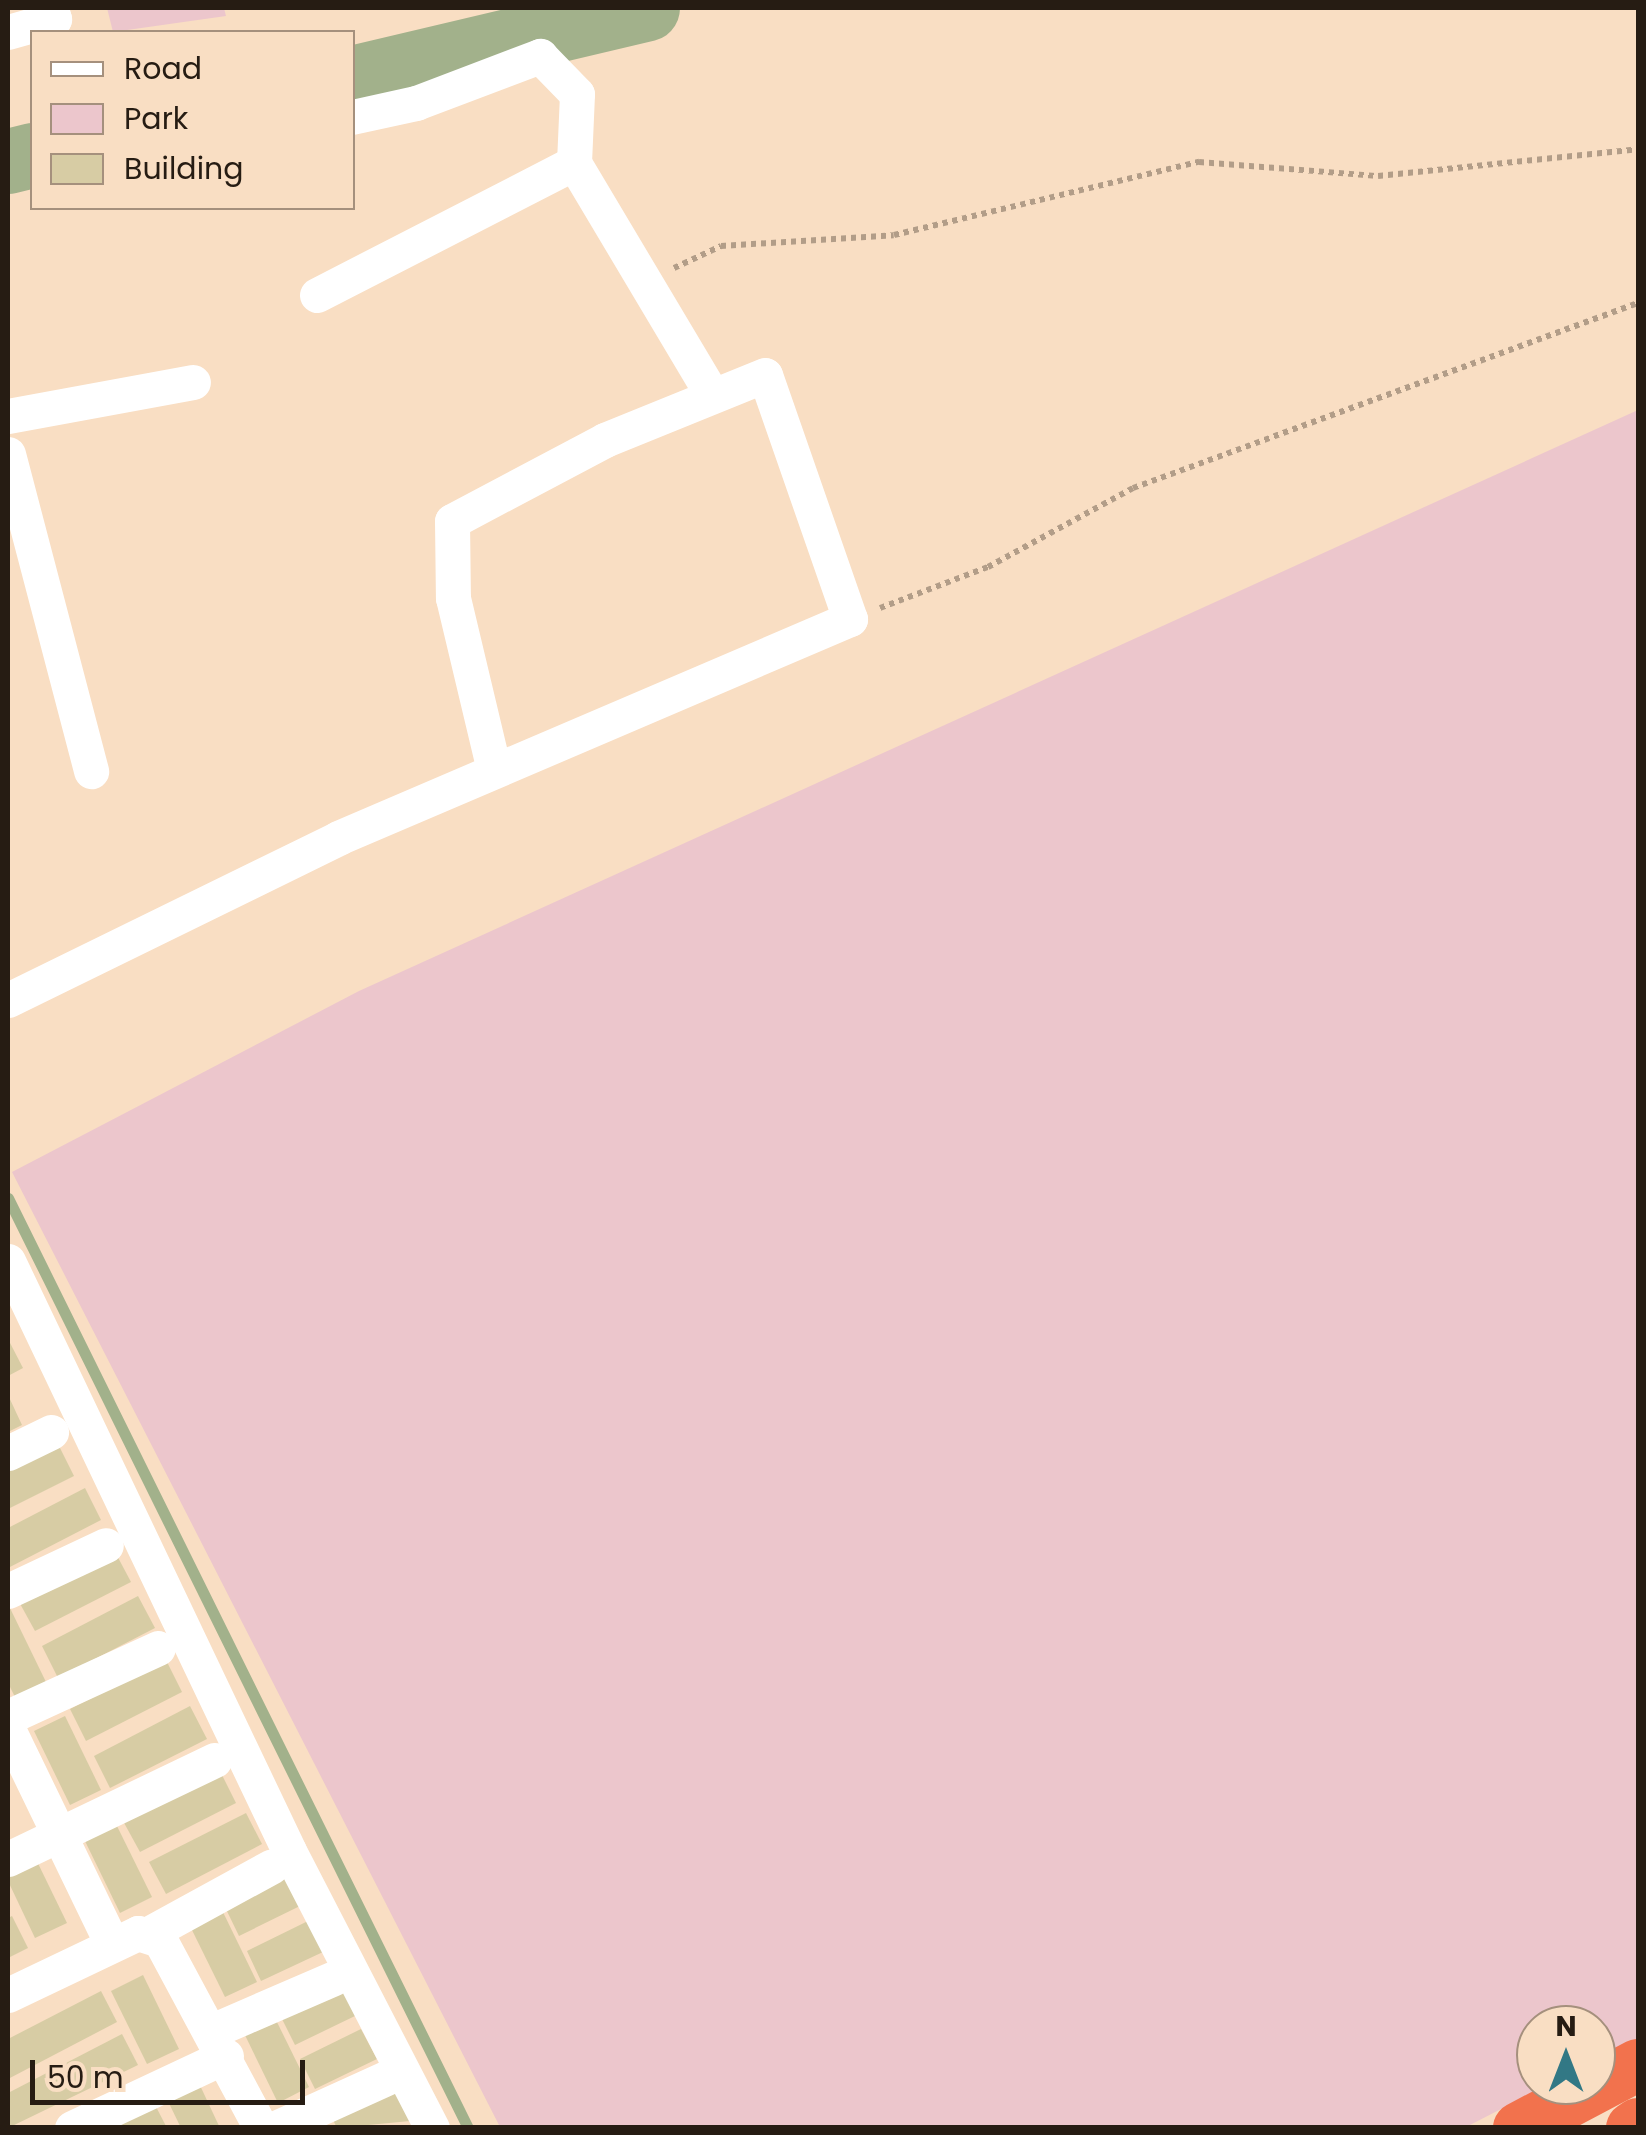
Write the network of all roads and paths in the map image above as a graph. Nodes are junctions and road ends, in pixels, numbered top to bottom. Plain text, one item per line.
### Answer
1 (52, 13) edge
2 (8, 32) edge
3 (355, 117) edge
4 (1638, 149) edge
5 (574, 163) junction
6 (646, 281) junction
7 (317, 295) dead end
8 (1638, 303) edge
9 (193, 382) dead end
10 (711, 393) junction
11 (8, 416) edge
12 (8, 454) edge
13 (21, 548) edge
14 (850, 619) junction
15 (92, 770) dead end
16 (494, 770) junction
17 (8, 1000) edge
18 (8, 1261) edge
19 (51, 1432) dead end
20 (8, 1452) edge
21 (106, 1545) dead end
22 (8, 1591) edge
23 (158, 1648) dead end
24 (8, 1718) edge
25 (8, 1729) edge
26 (215, 1760) dead end
27 (58, 1835) junction
28 (8, 1859) edge
29 (272, 1866) dead end
30 (148, 1934) junction
31 (112, 1944) junction
32 (332, 1979) dead end
33 (8, 1995) edge
34 (220, 2043) junction
35 (1638, 2066) edge
36 (386, 2078) dead end
37 (1638, 2124) edge
38 (72, 2128) edge
39 (260, 2128) edge
40 (276, 2128) edge
41 (432, 2128) edge
42 (1519, 2128) edge
43 (1632, 2128) edge

1 - 2 street
3 - 5 street
4 - 6 path
5 - 6 street
5 - 7 street
6 - 10 street
8 - 14 path
9 - 11 street
10 - 14 street
10 - 16 street
12 - 13 street
13 - 15 street
14 - 16 street
16 - 17 street
18 - 41 street
19 - 20 street
21 - 22 street
23 - 24 street
25 - 27 street
26 - 27 street
27 - 28 street
27 - 31 street
29 - 30 street
30 - 31 street
30 - 34 street
31 - 33 street
32 - 34 street
34 - 38 street
34 - 39 street
35 - 42 highway
36 - 40 street
37 - 43 highway

